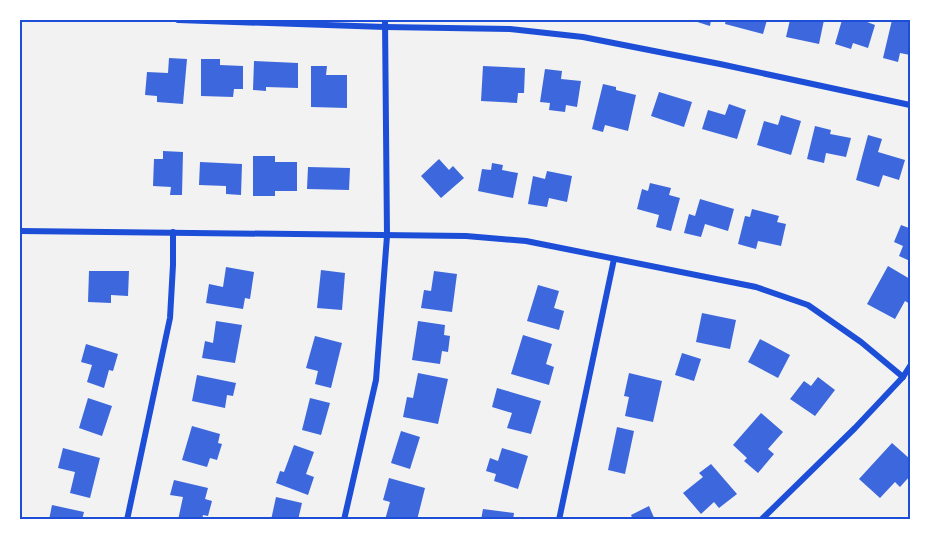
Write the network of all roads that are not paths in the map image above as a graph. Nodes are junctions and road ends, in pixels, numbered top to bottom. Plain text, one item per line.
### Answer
1 (178, 20) edge
2 (386, 20) edge
3 (385, 27) junction
4 (910, 105) edge
5 (20, 231) edge
6 (172, 232) junction
7 (387, 236) junction
8 (614, 259) junction
9 (910, 366) edge
10 (903, 377) junction
11 (127, 519) edge
12 (344, 519) edge
13 (559, 519) edge
14 (761, 519) edge

1 - 3 street
2 - 3 street
3 - 4 street
3 - 7 street
5 - 6 street
6 - 7 street
6 - 11 street
7 - 8 street
7 - 12 street
8 - 10 street
8 - 13 street
9 - 10 street
10 - 14 street

